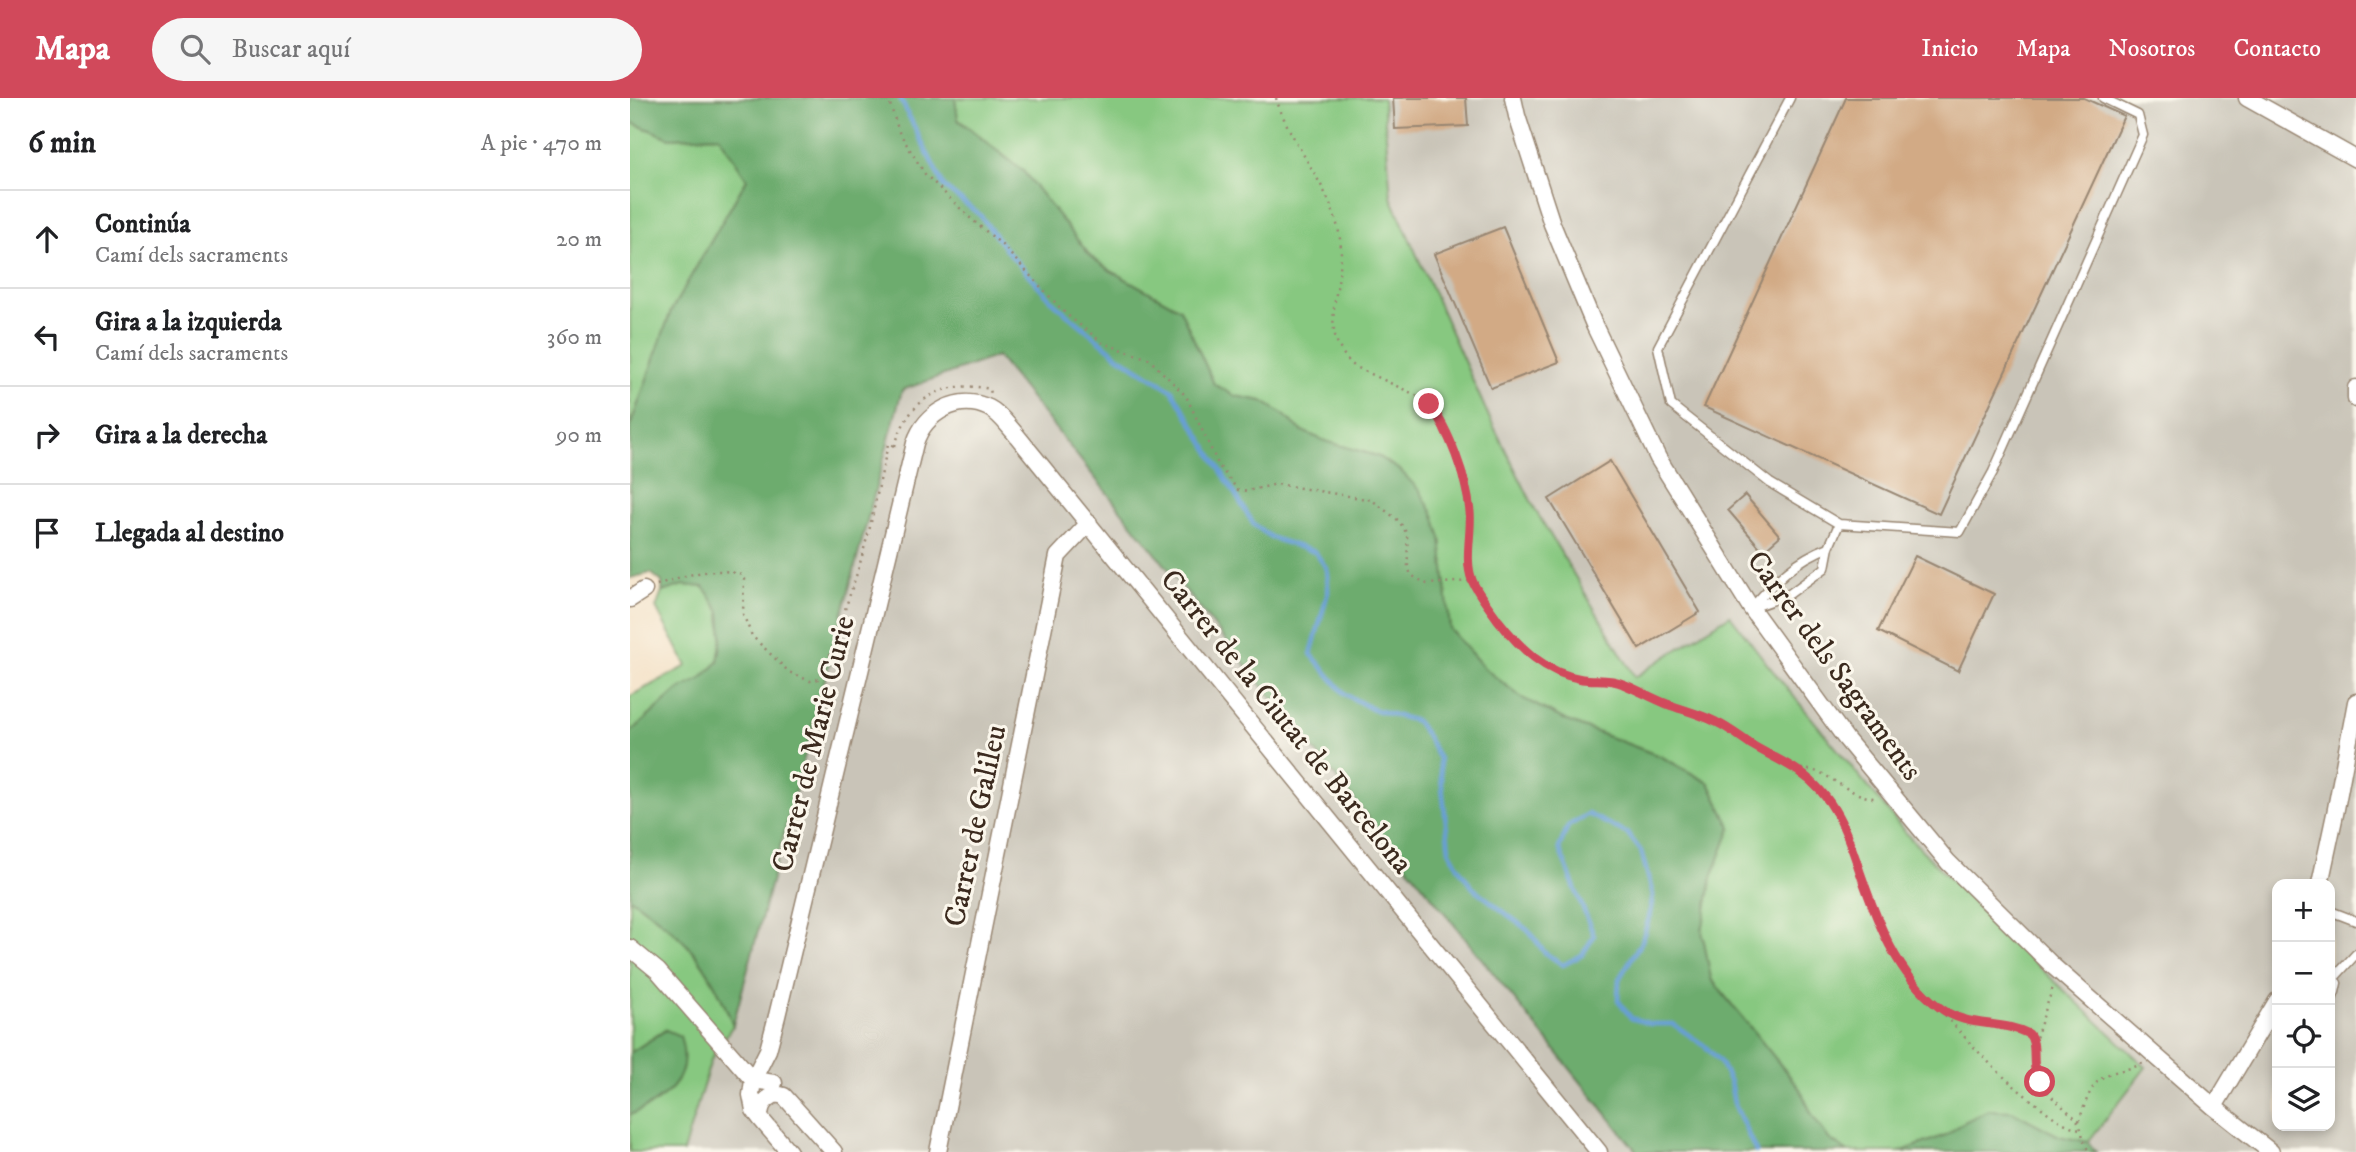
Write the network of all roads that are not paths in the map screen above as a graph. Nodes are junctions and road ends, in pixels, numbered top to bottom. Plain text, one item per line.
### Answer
1 (1513, 98) edge
2 (1790, 98) edge
3 (2103, 98) edge
4 (2247, 98) edge
5 (2356, 159) edge
6 (2356, 388) edge
7 (2356, 399) edge
8 (913, 450) joint
9 (1089, 523) junction
10 (1839, 524) junction
11 (1829, 547) junction
12 (644, 590) road end
13 (630, 599) edge
14 (1751, 608) junction
15 (2356, 702) edge
16 (2321, 879) edge
17 (2335, 913) edge
18 (2356, 921) edge
19 (630, 948) edge
20 (2356, 954) edge
21 (2335, 973) edge
22 (2272, 1013) edge
23 (768, 1050) junction
24 (753, 1080) junction
25 (779, 1089) junction
26 (2214, 1107) junction
27 (760, 1118) junction
28 (789, 1152) edge
29 (834, 1152) edge
30 (938, 1152) edge
31 (1599, 1152) edge
32 (2271, 1152) edge

1 - 14 street, Carrer dels Sagraments
2 - 10 lane
3 - 10 lane
4 - 5 street
6 - 7 street
8 - 9 street, Carrer de la Ciutat de Barcelona
8 - 23 street, Carrer de Marie Curie
9 - 30 street, Carrer de Galileu
9 - 31 street, Carrer de la Ciutat de Barcelona
10 - 11 lane
11 - 14 lane
11 - 14 lane
12 - 13 street
14 - 26 street, Carrer dels Sagraments
15 - 16 street
17 - 18 lane
19 - 24 street
20 - 21 lane
22 - 26 street
23 - 24 street, Carrer de Marie Curie
23 - 25 street, Carrer de Marie Curie
24 - 25 street
24 - 27 street
25 - 27 street
25 - 29 street
26 - 32 street, Carrer dels Sagraments
27 - 28 street

